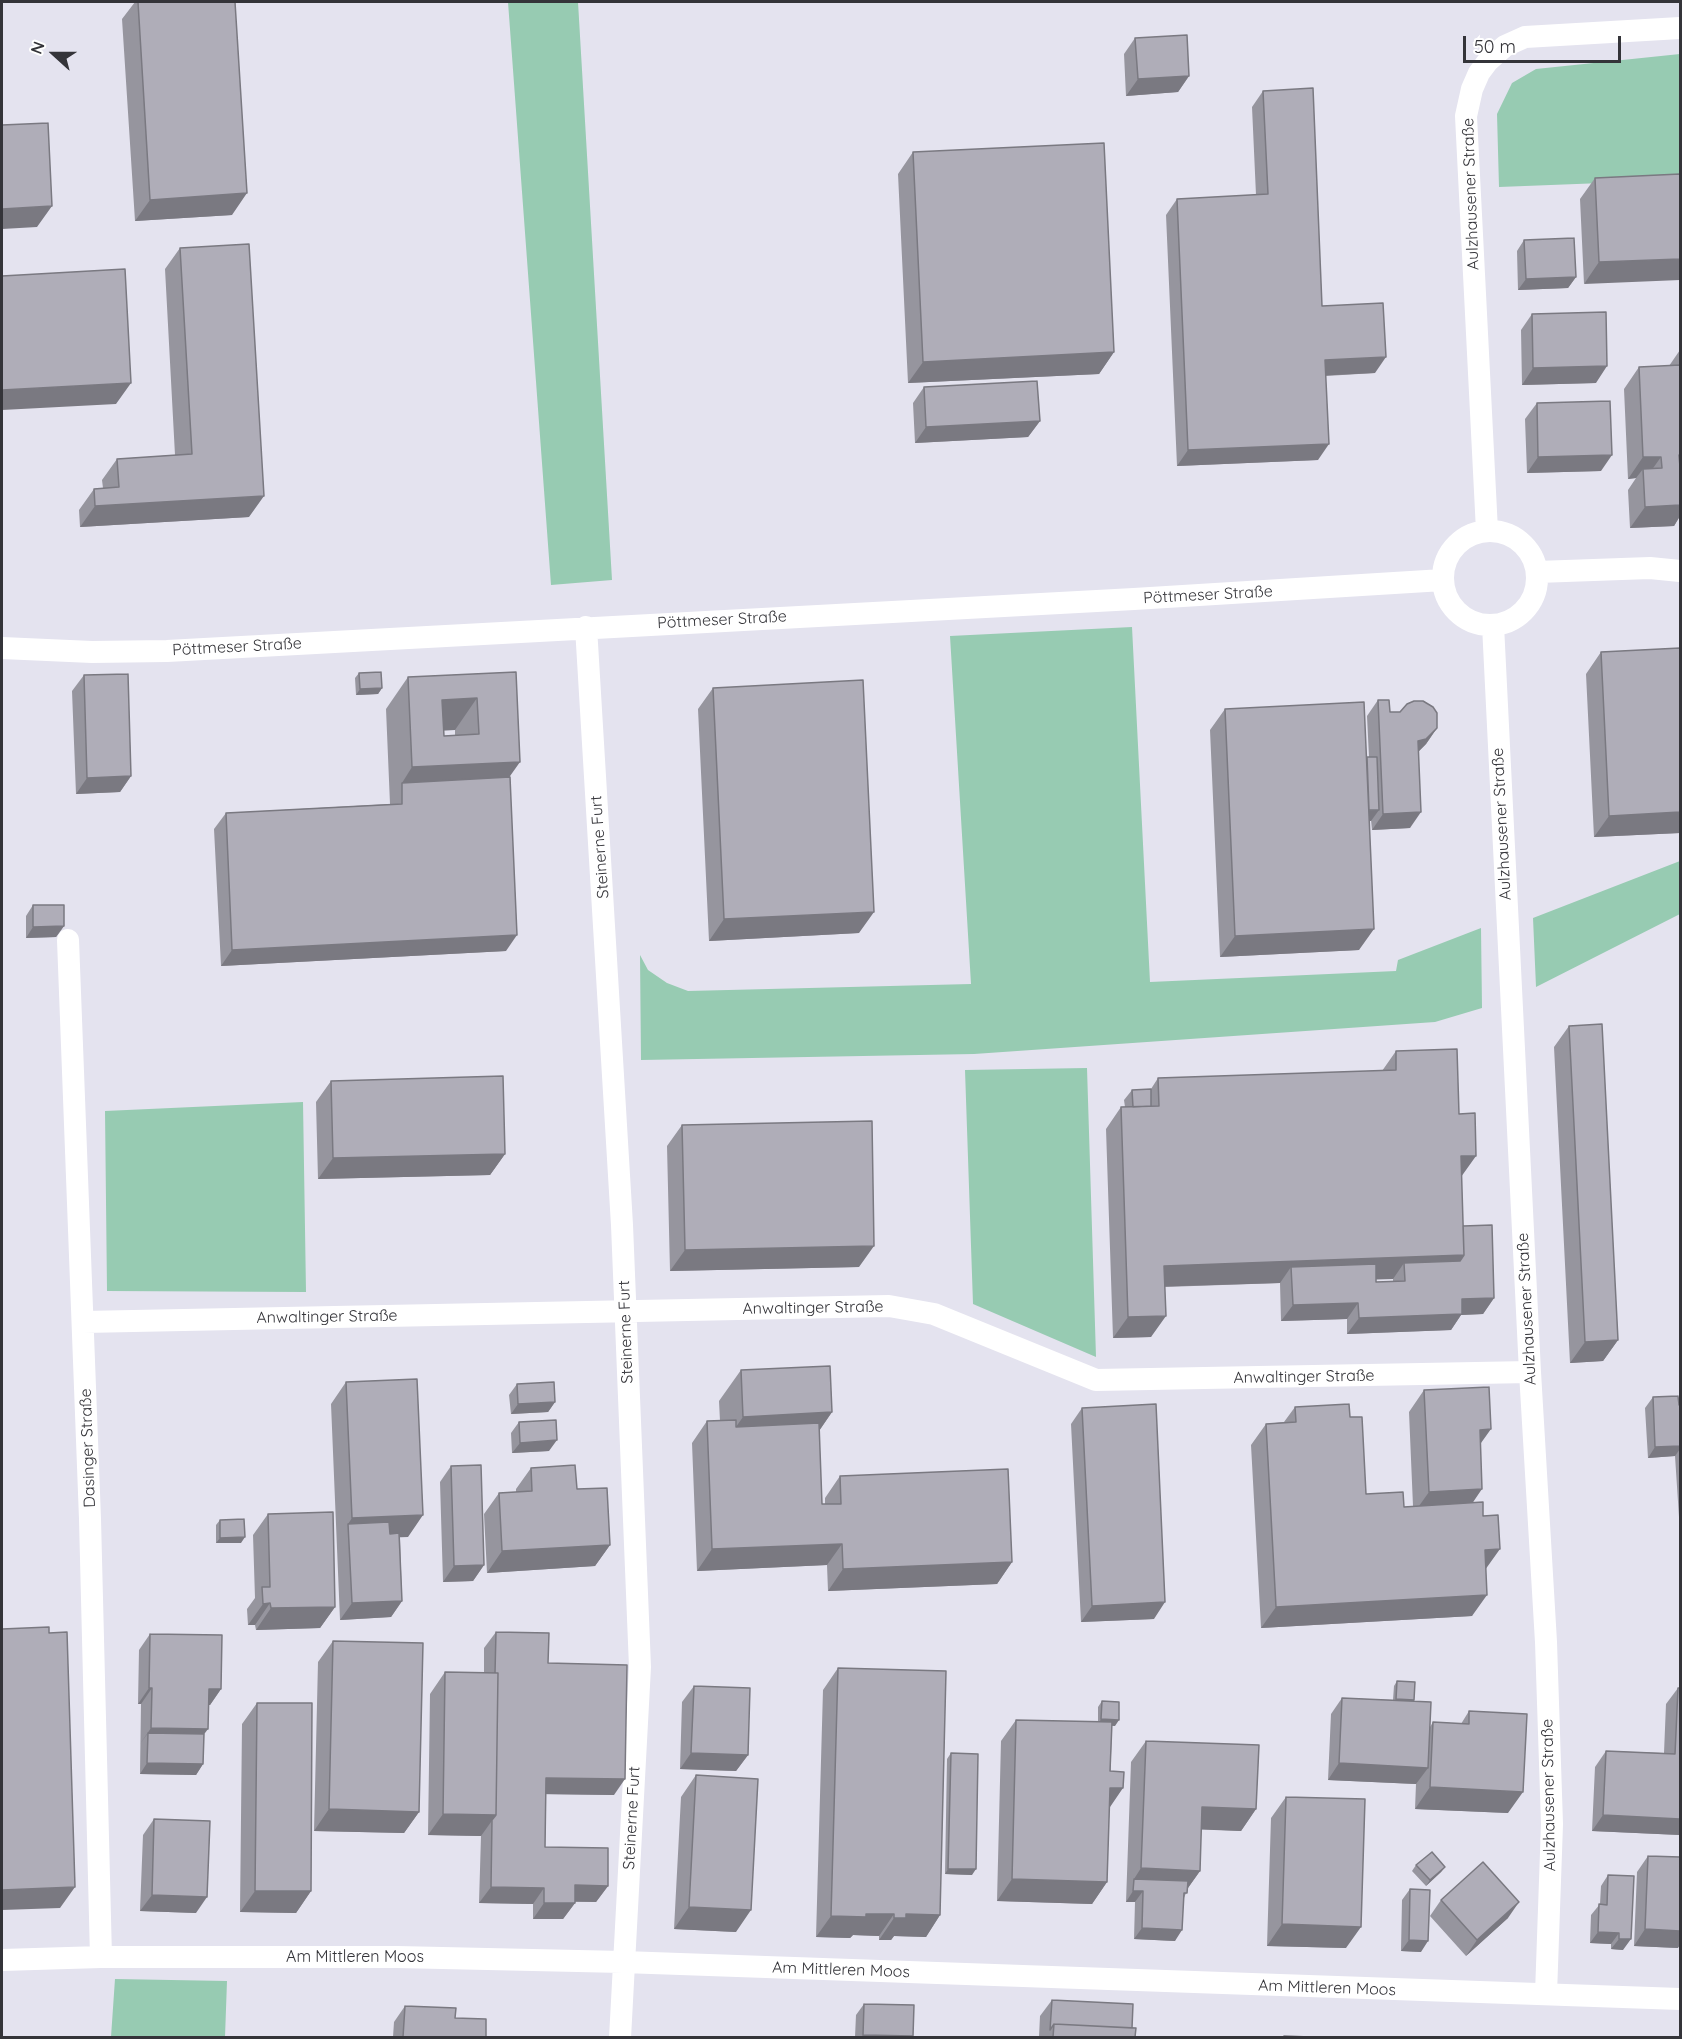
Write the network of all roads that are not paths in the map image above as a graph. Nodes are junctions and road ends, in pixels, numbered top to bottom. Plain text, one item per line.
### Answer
1 (1680, 28) edge
2 (1488, 531) junction
3 (1680, 571) edge
4 (1537, 572) junction
5 (1443, 580) junction
6 (1492, 625) junction
7 (586, 627) junction
8 (2, 648) edge
9 (68, 940) dead end
10 (625, 1311) junction
11 (83, 1322) junction
12 (1530, 1372) junction
13 (101, 1957) junction
14 (2, 1960) edge
15 (623, 1962) junction
16 (1546, 1994) junction
17 (1680, 2000) edge
18 (620, 2037) edge

1 - 2 street, Aulzhausener Straße
2 - 4 street
2 - 5 street
3 - 4 street
4 - 6 street
5 - 6 street
5 - 7 street, Pöttmeser Straße
6 - 12 street, Aulzhausener Straße
7 - 8 street, Pöttmeser Straße
7 - 10 street, Steinerne Furt
9 - 11 street, Dasinger Straße
10 - 11 street, Anwaltinger Straße
10 - 12 street, Anwaltinger Straße
10 - 15 street, Steinerne Furt
11 - 13 street, Dasinger Straße
12 - 16 street, Aulzhausener Straße
13 - 14 street, Am Mittleren Moos
13 - 15 street, Am Mittleren Moos
15 - 16 street, Am Mittleren Moos
15 - 18 street, Steinerne Furt
16 - 17 street, Am Mittleren Moos

